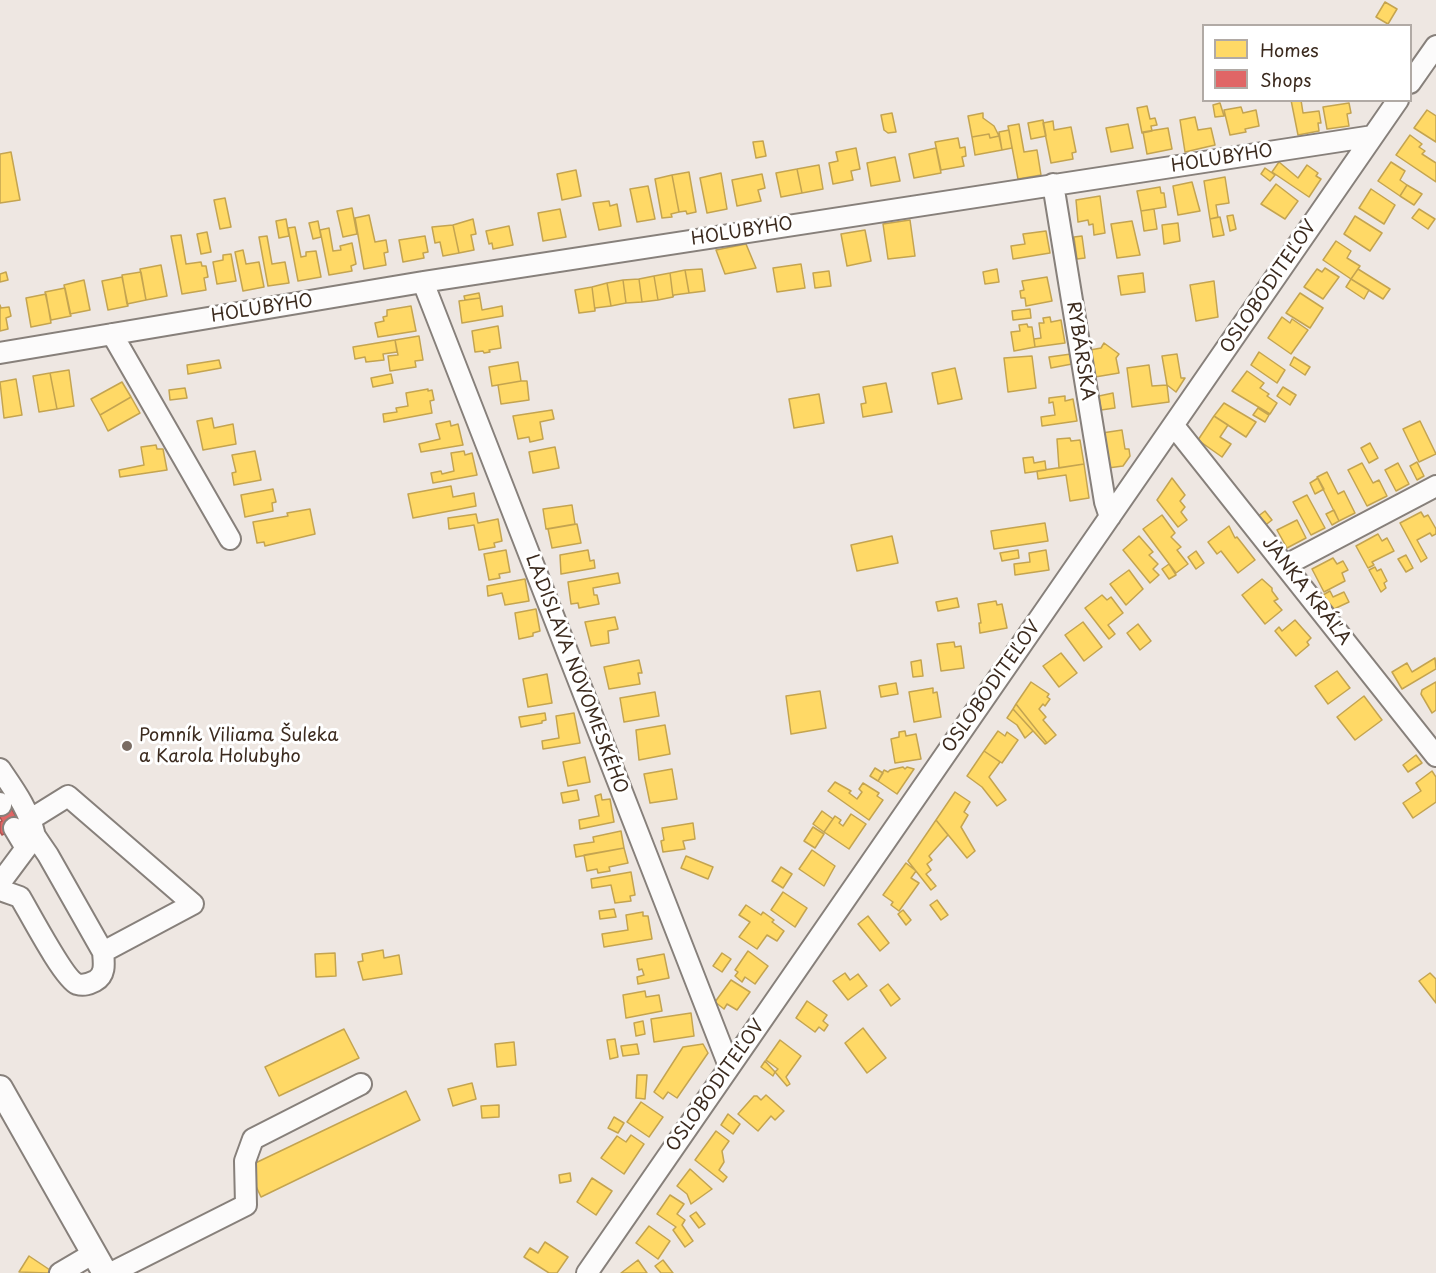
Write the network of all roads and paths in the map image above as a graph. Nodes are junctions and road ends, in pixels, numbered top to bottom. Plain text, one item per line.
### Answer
1 (1436, 46) edge
2 (1412, 80) edge
3 (1397, 102) edge
4 (1373, 136) junction
5 (1053, 184) junction
6 (423, 282) junction
7 (112, 334) junction
8 (0, 353) edge
9 (1174, 426) junction
10 (1436, 486) edge
11 (1110, 517) junction
12 (230, 538) dead end
13 (1286, 565) junction
14 (1436, 756) edge
15 (0, 769) edge
16 (27, 833) junction
17 (0, 883) edge
18 (0, 890) edge
19 (103, 952) junction
20 (729, 1066) junction
21 (361, 1084) dead end
22 (0, 1088) edge
23 (99, 1263) edge
24 (60, 1273) edge
25 (111, 1273) edge
26 (587, 1273) edge

1 - 2 street
3 - 4 street, OSLOBODITEĽOV
4 - 5 street, HOLUBYHO
4 - 9 street, OSLOBODITEĽOV
5 - 6 street, HOLUBYHO
5 - 11 street, RYBÁRSKA
6 - 7 street, HOLUBYHO
6 - 20 street, LADISLAVA NOVOMESKÉHO
7 - 8 street, HOLUBYHO
7 - 12 street
9 - 11 street, OSLOBODITEĽOV
9 - 13 street, JANKA KRÁĽA
10 - 13 street
11 - 20 street, OSLOBODITEĽOV
13 - 14 street, JANKA KRÁĽA
15 - 16 street
16 - 17 street
16 - 19 street
16 - 19 street
18 - 19 street
20 - 26 street, OSLOBODITEĽOV
21 - 25 street
22 - 23 main road
23 - 24 street

